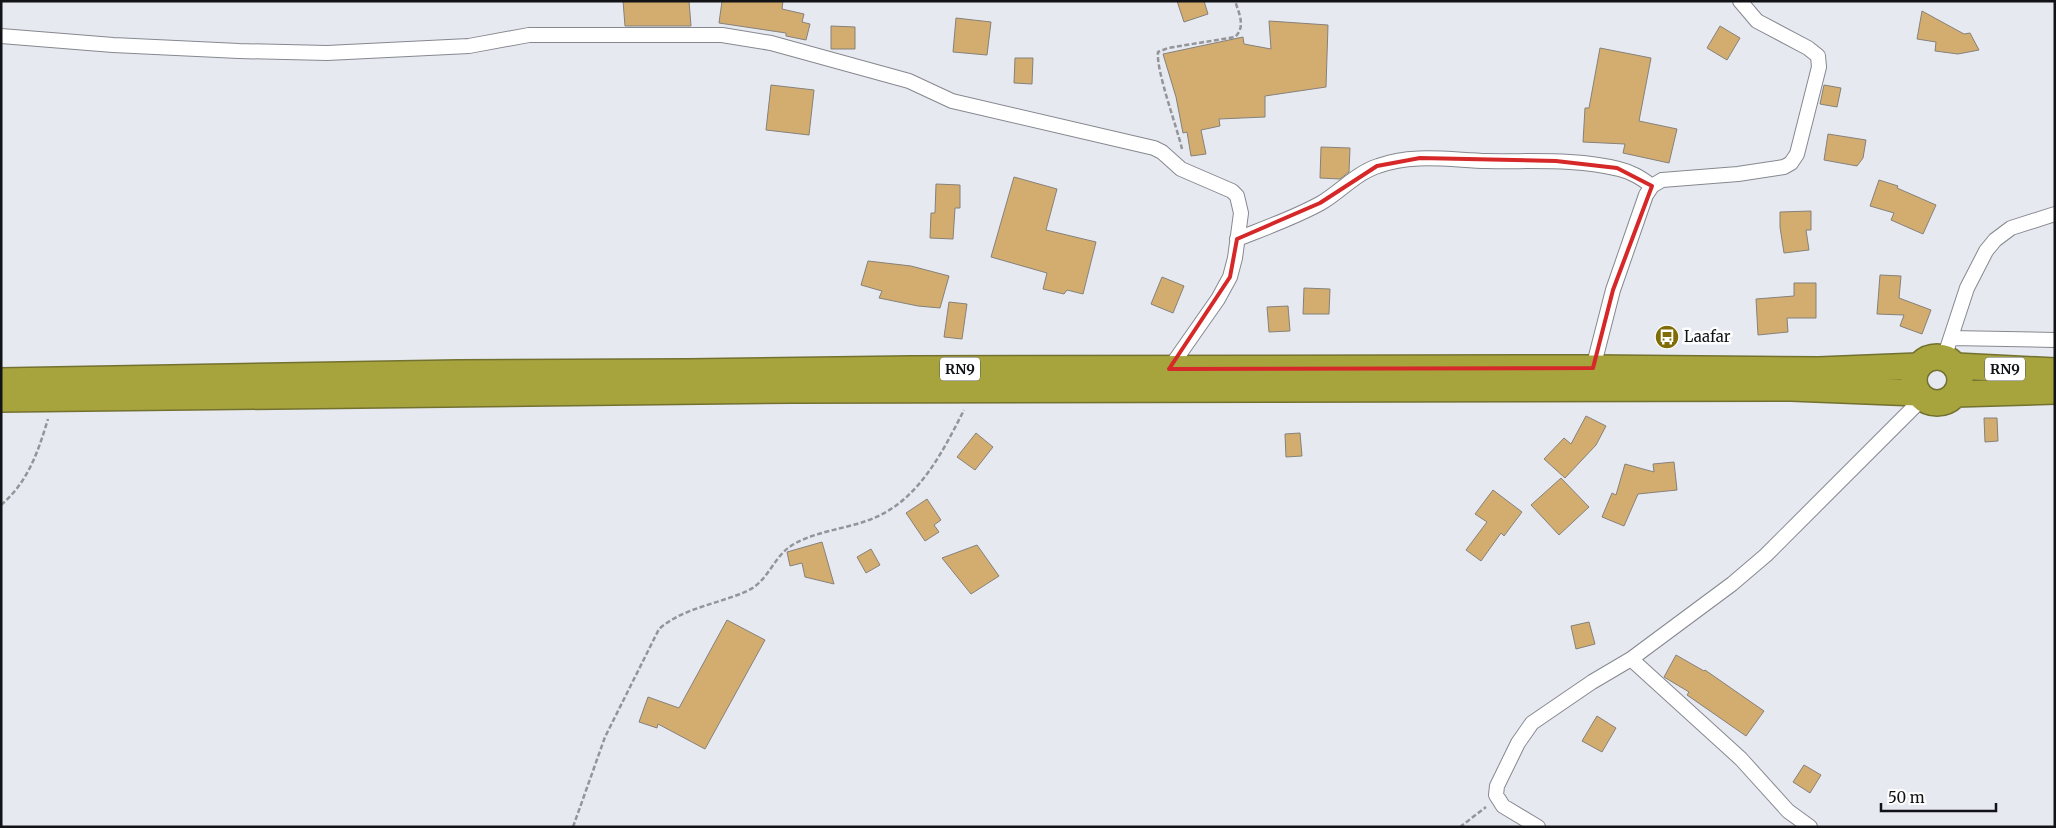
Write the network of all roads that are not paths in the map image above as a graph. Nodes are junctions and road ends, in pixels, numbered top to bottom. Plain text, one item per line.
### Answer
1 (1740, 1) edge
2 (1, 36) edge
3 (1652, 186) junction
4 (2055, 214) edge
5 (1237, 239) junction
6 (2055, 340) edge
7 (1950, 354) junction
8 (1918, 366) junction
9 (1593, 368) junction
10 (1169, 369) junction
11 (2055, 371) edge
12 (1, 381) edge
13 (2055, 391) edge
14 (1956, 394) junction
15 (1920, 396) junction
16 (1, 399) edge
17 (1631, 659) junction
18 (1538, 827) edge
19 (1810, 827) edge

1 - 3 street
2 - 5 street
3 - 5 street
3 - 9 street
4 - 7 street
5 - 10 street
6 - 7 street
7 - 8 highway, RN9
7 - 11 highway, RN9
7 - 14 highway
8 - 9 highway, RN9
8 - 15 highway
9 - 10 highway, RN9
10 - 12 highway, RN9
13 - 14 highway, RN9
14 - 15 highway, RN9
15 - 16 highway, RN9
15 - 17 street
17 - 18 street
17 - 19 street

